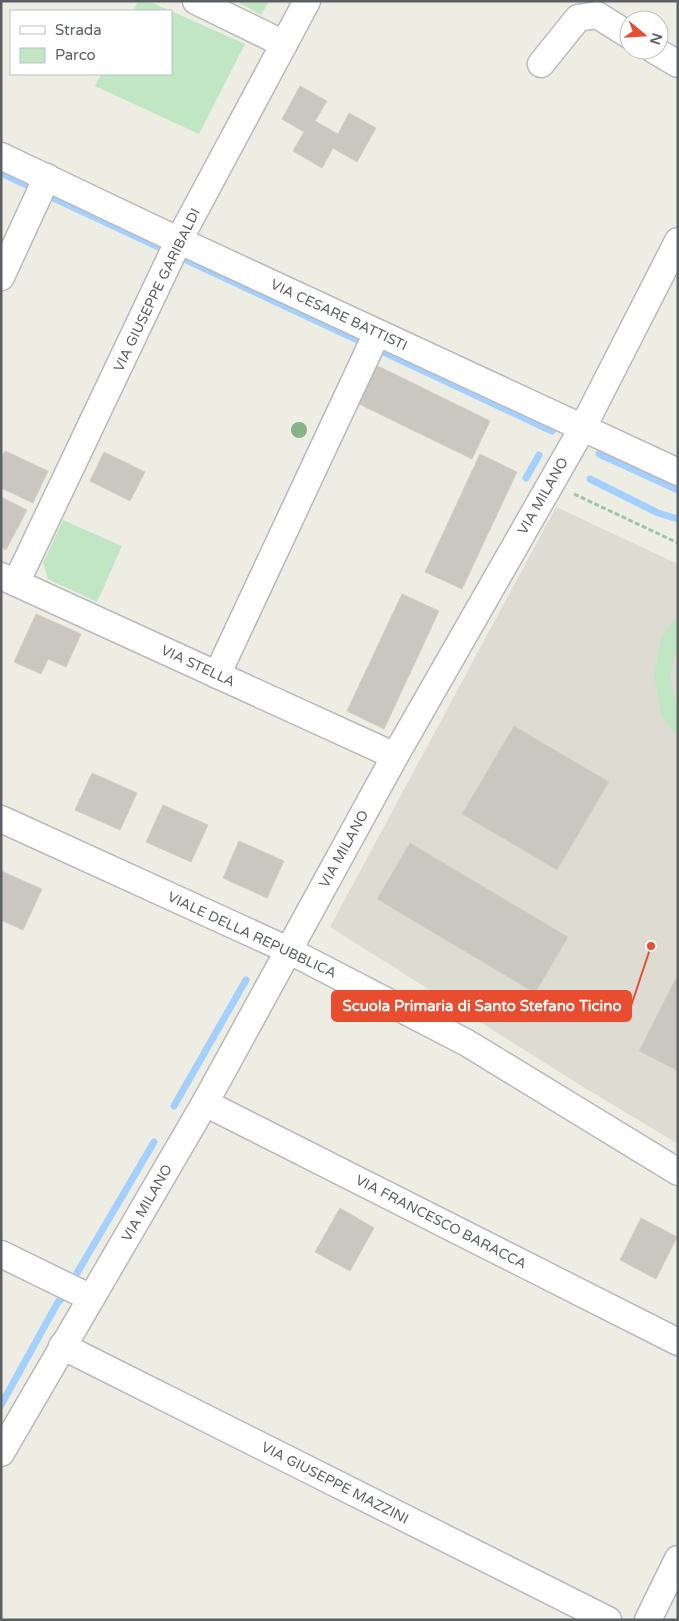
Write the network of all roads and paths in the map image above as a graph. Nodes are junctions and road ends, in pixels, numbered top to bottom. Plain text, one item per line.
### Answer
1 (196, 1) edge
2 (307, 1) edge
3 (619, 29) edge
4 (284, 44) junction
5 (541, 64) dead end
6 (1, 156) edge
7 (43, 187) junction
8 (678, 240) edge
9 (175, 249) junction
10 (1, 277) edge
11 (373, 342) junction
12 (582, 428) junction
13 (678, 472) edge
14 (550, 484) junction
15 (678, 543) edge
16 (9, 580) edge
17 (217, 675) junction
18 (395, 756) junction
19 (1, 819) edge
20 (288, 950) junction
21 (205, 1103) junction
22 (678, 1172) edge
23 (1, 1254) edge
24 (91, 1298) junction
25 (678, 1342) edge
26 (62, 1346) junction
27 (1, 1453) edge
28 (678, 1559) edge
29 (608, 1620) edge
30 (648, 1620) edge

1 - 4 street
2 - 4 street, VIA GIUSEPPE GARIBALDI
3 - 5 street
4 - 9 street, VIA GIUSEPPE GARIBALDI
6 - 7 street, VIA CESARE BATTISTI
7 - 9 street, VIA CESARE BATTISTI
7 - 10 street
8 - 12 street, VIA MILANO
9 - 11 street, VIA CESARE BATTISTI
9 - 16 street, VIA GIUSEPPE GARIBALDI
11 - 12 street, VIA CESARE BATTISTI
11 - 17 street
12 - 13 street, VIA CESARE BATTISTI
12 - 14 street, VIA MILANO
14 - 15 path
14 - 18 street, VIA MILANO
16 - 17 street, VIA STELLA
17 - 18 street, VIA STELLA
18 - 20 street, VIA MILANO
19 - 20 street, VIALE DELLA REPUBBLICA
20 - 21 street, VIA MILANO
20 - 22 street, VIALE DELLA REPUBBLICA
21 - 24 street, VIA MILANO
21 - 25 street, VIA FRANCESCO BARACCA
23 - 24 street
24 - 26 street, VIA MILANO
26 - 27 street, VIA MILANO
26 - 29 street, VIA GIUSEPPE MAZZINI
28 - 30 street

